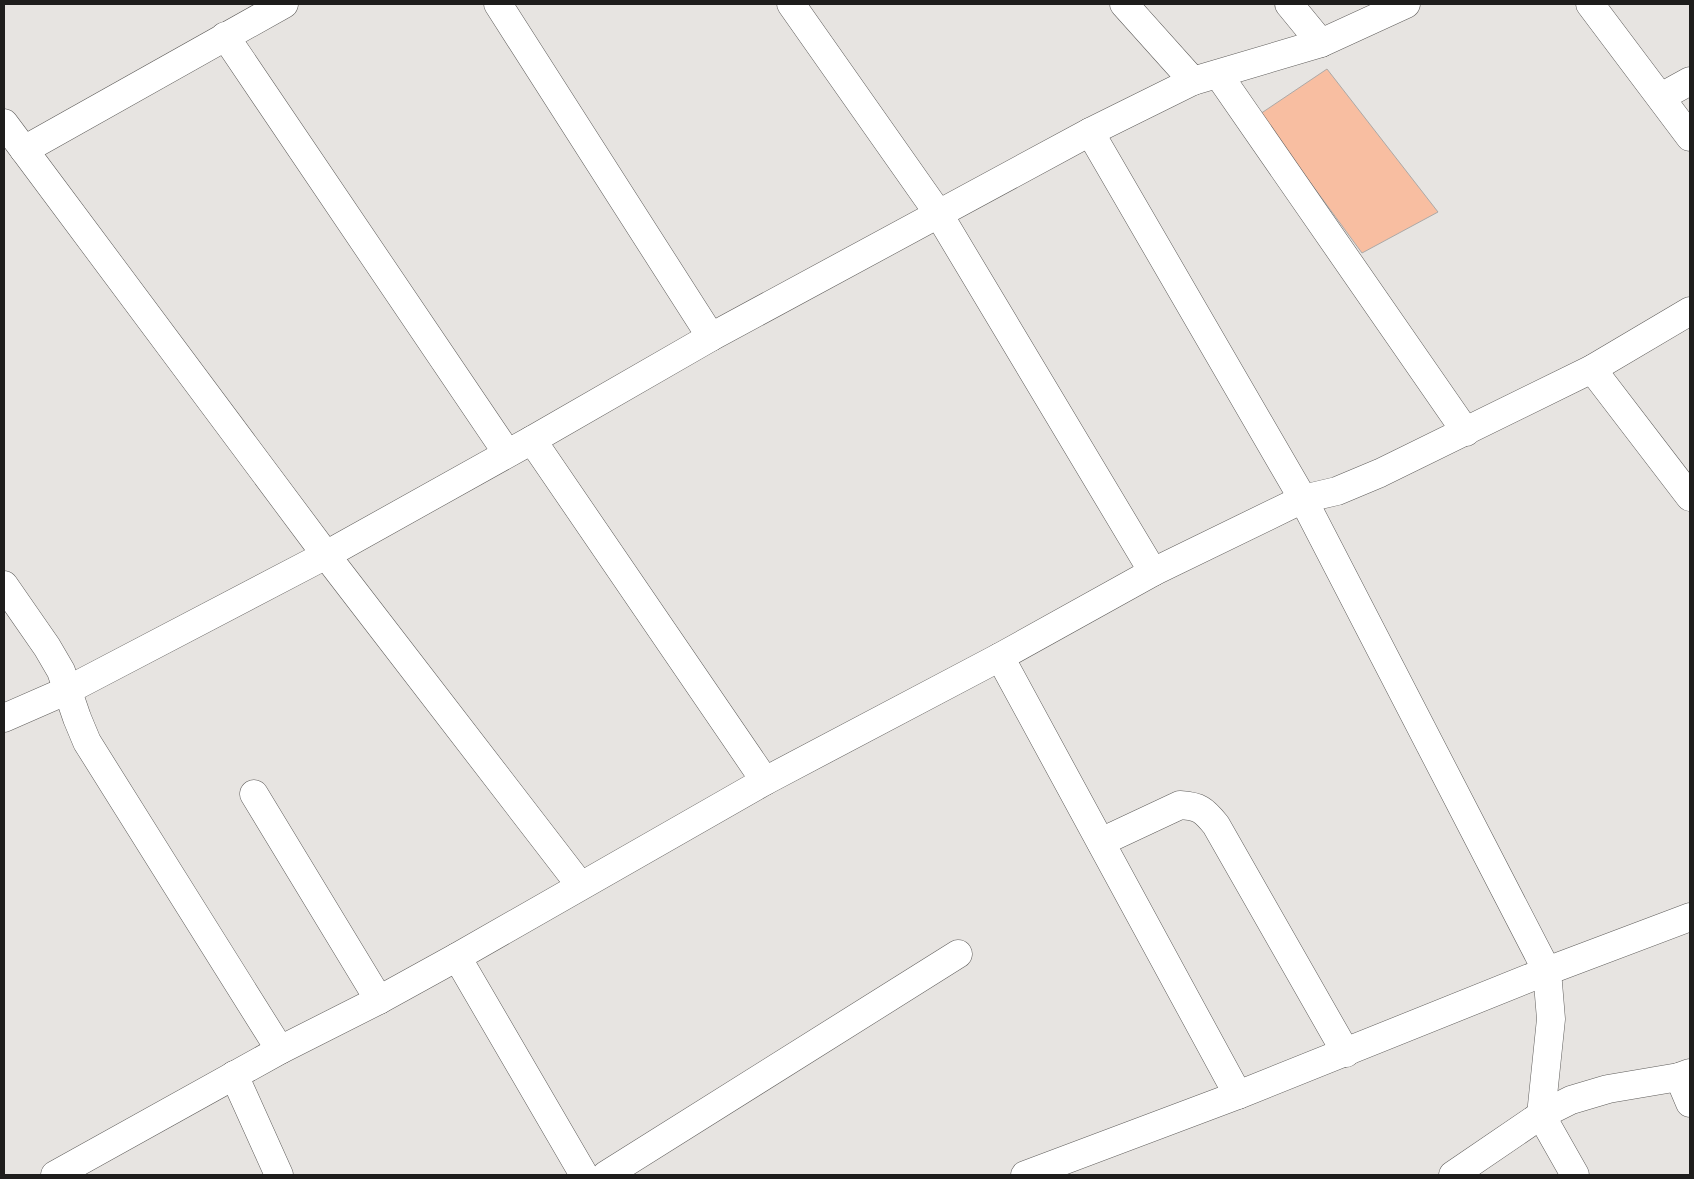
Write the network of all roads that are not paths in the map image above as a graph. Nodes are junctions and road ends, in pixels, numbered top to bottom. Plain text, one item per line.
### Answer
1 (284, 4) edge
2 (498, 4) edge
3 (791, 4) edge
4 (1124, 4) edge
5 (1289, 4) edge
6 (1406, 4) edge
7 (1590, 4) edge
8 (226, 36) junction
9 (1321, 43) junction
10 (1205, 78) junction
11 (1690, 81) edge
12 (1661, 96) junction
13 (4, 123) edge
14 (1090, 132) junction
15 (1690, 137) edge
16 (24, 150) junction
17 (938, 213) junction
18 (1690, 311) edge
19 (711, 337) junction
20 (1592, 369) junction
21 (1466, 432) junction
22 (532, 440) junction
23 (507, 454) junction
24 (1690, 497) edge
25 (1303, 499) junction
26 (326, 555) junction
27 (1152, 572) junction
28 (4, 584) edge
29 (1000, 657) junction
30 (68, 690) junction
31 (4, 718) edge
32 (765, 781) junction
33 (254, 794) dead end
34 (1100, 842) junction
35 (580, 885) junction
36 (1690, 917) edge
37 (958, 954) dead end
38 (457, 957) junction
39 (1547, 971) junction
40 (379, 1000) junction
41 (280, 1050) junction
42 (1346, 1053) junction
43 (1685, 1075) edge
44 (234, 1076) junction
45 (1238, 1095) junction
46 (1690, 1103) edge
47 (1541, 1115) junction
48 (56, 1175) edge
49 (279, 1175) edge
50 (584, 1175) edge
51 (606, 1175) edge
52 (1025, 1175) edge
53 (1453, 1175) edge
54 (1575, 1175) edge

1 - 8 street
2 - 19 street
3 - 17 street
4 - 10 street
5 - 9 street
6 - 9 street
7 - 12 street
8 - 16 street
8 - 23 street
9 - 10 street
10 - 14 street
10 - 21 street
11 - 12 street
12 - 15 street
13 - 16 street
14 - 17 street
14 - 25 street
16 - 26 street
17 - 19 street
17 - 27 street
18 - 20 street
19 - 22 street
20 - 21 street
20 - 24 street
21 - 25 street
22 - 23 street
22 - 32 street
23 - 26 street
25 - 27 street
25 - 39 street
26 - 30 street
26 - 35 street
27 - 29 street
28 - 30 street
29 - 32 street
29 - 34 street
30 - 31 street
30 - 41 street
32 - 35 street
33 - 40 street
34 - 42 street
34 - 45 street
35 - 38 street
36 - 39 street
37 - 51 street
38 - 40 street
38 - 50 street
39 - 42 street
39 - 47 street
40 - 41 street
41 - 44 street
42 - 45 street
43 - 46 street
43 - 47 street
44 - 48 street
44 - 49 street
45 - 52 street
47 - 53 street
47 - 54 street

